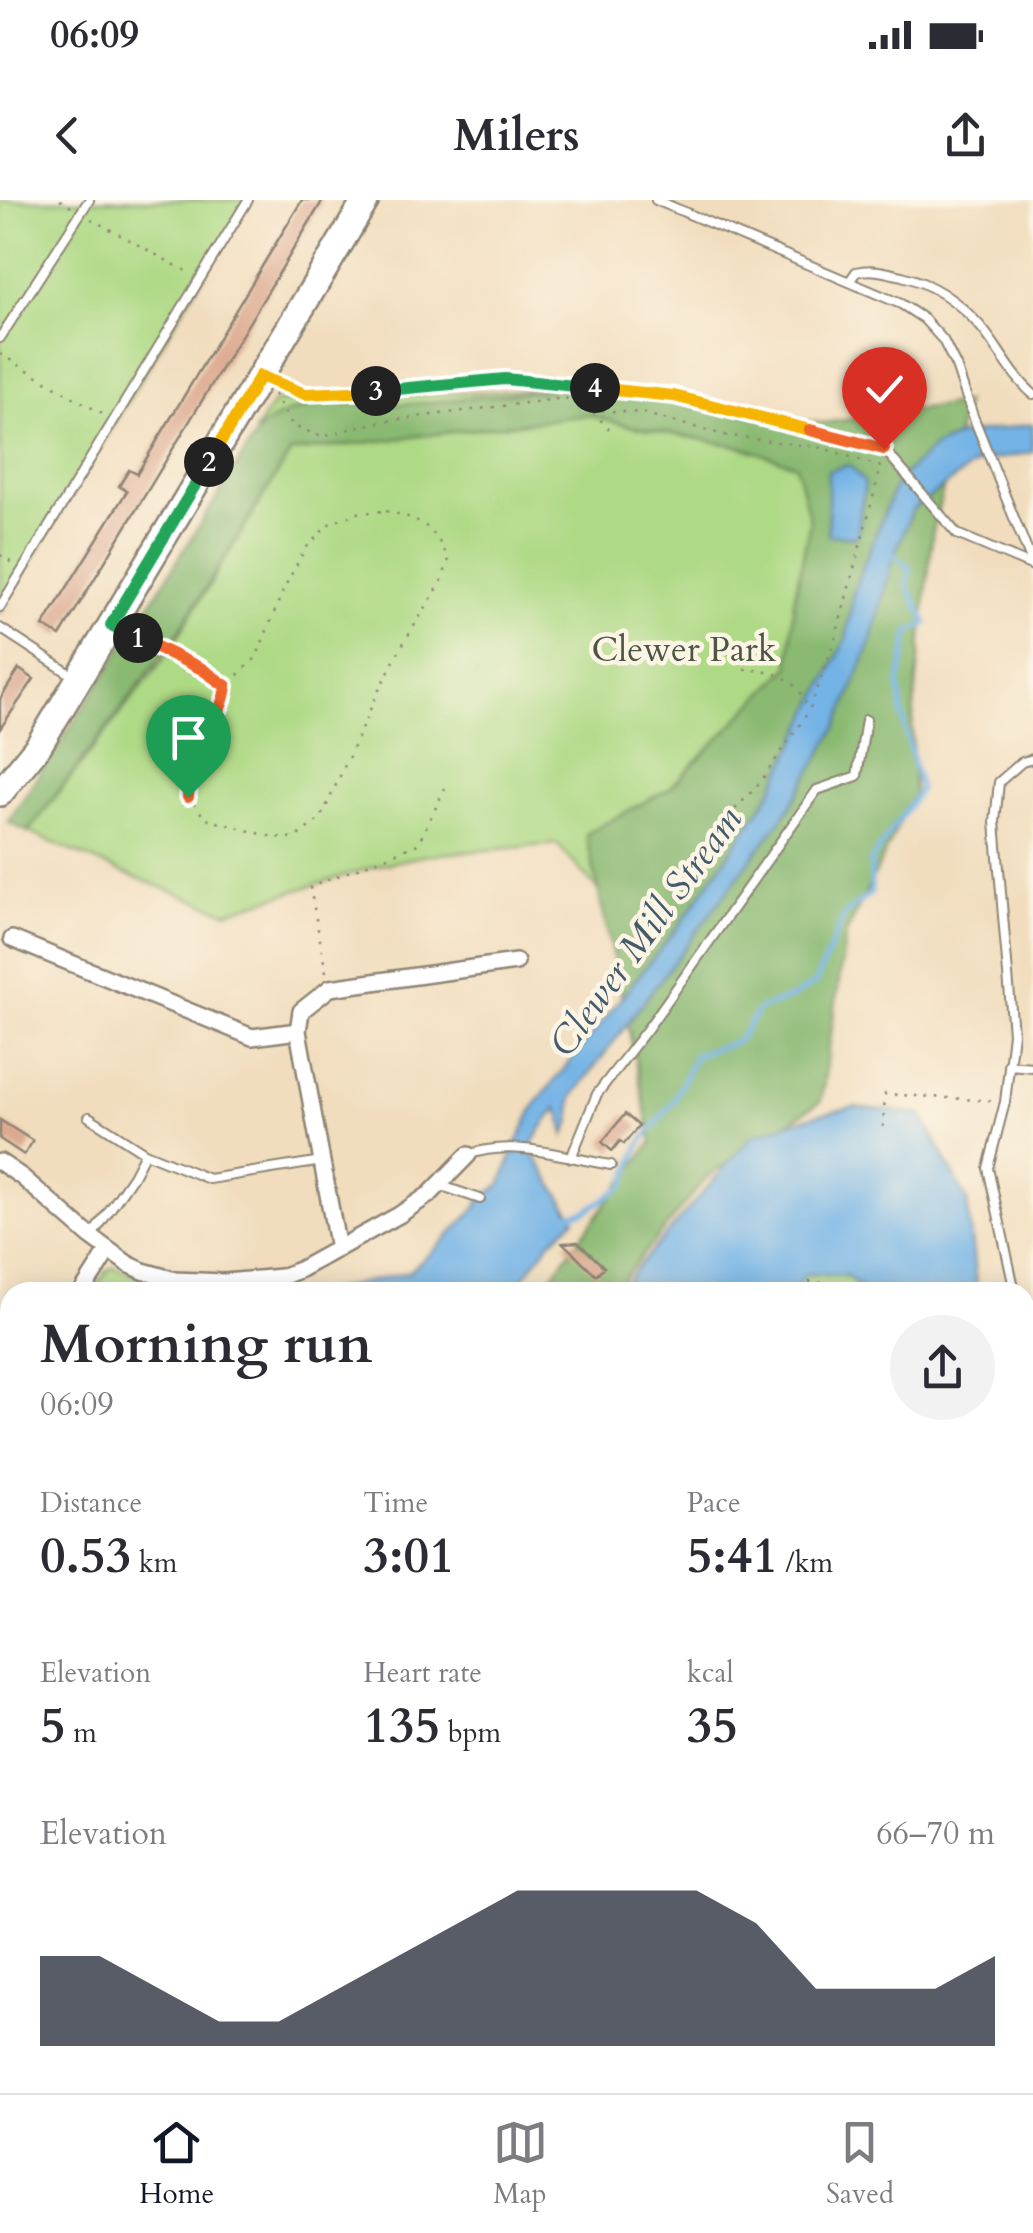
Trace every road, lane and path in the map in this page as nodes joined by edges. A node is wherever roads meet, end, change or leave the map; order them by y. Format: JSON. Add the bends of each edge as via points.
{"nodes":[{"id":1,"x":60,"y":200,"type":"edge"},
{"id":2,"x":89,"y":200,"type":"edge"},
{"id":3,"x":248,"y":200,"type":"edge"},
{"id":4,"x":366,"y":200,"type":"edge"},
{"id":5,"x":656,"y":200,"type":"edge"},
{"id":6,"x":81,"y":213,"type":"junction"},
{"id":7,"x":206,"y":270,"type":"junction"},
{"id":8,"x":850,"y":282,"type":"junction"},
{"id":9,"x":0,"y":338,"type":"edge"},
{"id":10,"x":0,"y":354,"type":"edge"},
{"id":11,"x":266,"y":384,"type":"junction"},
{"id":12,"x":1033,"y":394,"type":"edge"},
{"id":13,"x":592,"y":410,"type":"junction"},
{"id":14,"x":114,"y":421,"type":"junction"},
{"id":15,"x":608,"y":429,"type":"dead end"},
{"id":16,"x":0,"y":556,"type":"edge"},
{"id":17,"x":1033,"y":566,"type":"edge"},
{"id":18,"x":22,"y":568,"type":"junction"},
{"id":19,"x":0,"y":607,"type":"edge"},
{"id":20,"x":111,"y":625,"type":"junction"},
{"id":21,"x":0,"y":628,"type":"edge"},
{"id":22,"x":744,"y":669,"type":"dead end"},
{"id":23,"x":78,"y":680,"type":"junction"},
{"id":24,"x":226,"y":686,"type":"junction"},
{"id":25,"x":809,"y":711,"type":"junction"},
{"id":26,"x":866,"y":720,"type":"dead end"},
{"id":27,"x":1033,"y":759,"type":"edge"},
{"id":28,"x":447,"y":784,"type":"dead end"},
{"id":29,"x":0,"y":794,"type":"edge"},
{"id":30,"x":668,"y":880,"type":"dead end"},
{"id":31,"x":12,"y":939,"type":"dead end"},
{"id":32,"x":516,"y":962,"type":"dead end"},
{"id":33,"x":330,"y":988,"type":"junction"},
{"id":34,"x":298,"y":1032,"type":"junction"},
{"id":35,"x":1008,"y":1065,"type":"junction"},
{"id":36,"x":1033,"y":1066,"type":"edge"},
{"id":37,"x":1005,"y":1102,"type":"junction"},
{"id":38,"x":89,"y":1117,"type":"dead end"},
{"id":39,"x":883,"y":1127,"type":"dead end"},
{"id":40,"x":145,"y":1153,"type":"junction"},
{"id":41,"x":468,"y":1155,"type":"joint"},
{"id":42,"x":570,"y":1158,"type":"junction"},
{"id":43,"x":322,"y":1161,"type":"junction"},
{"id":44,"x":0,"y":1162,"type":"edge"},
{"id":45,"x":611,"y":1165,"type":"dead end"},
{"id":46,"x":439,"y":1185,"type":"junction"},
{"id":47,"x":480,"y":1198,"type":"dead end"},
{"id":48,"x":91,"y":1238,"type":"junction"},
{"id":49,"x":338,"y":1249,"type":"junction"},
{"id":50,"x":108,"y":1250,"type":"junction"},
{"id":51,"x":88,"y":1282,"type":"edge"},
{"id":52,"x":225,"y":1282,"type":"edge"},
{"id":53,"x":287,"y":1282,"type":"edge"},
{"id":54,"x":1013,"y":1282,"type":"edge"}],
"edges":[{"from":1,"to":6,"type":"path"},
{"from":2,"to":6,"type":"lane"},
{"from":3,"to":7,"type":"lane"},
{"from":4,"to":11,"type":"main road"},
{"from":5,"to":8,"type":"lane"},
{"from":6,"to":7,"type":"path","via":[[184,270]]},
{"from":6,"to":9,"type":"lane"},
{"from":7,"to":14,"type":"lane"},
{"from":8,"to":12,"type":"lane","via":[[856,272],[873,268],[944,292]]},
{"from":8,"to":17,"type":"lane","via":[[924,319],[943,340]]},
{"from":10,"to":14,"type":"path"},
{"from":11,"to":13,"type":"path","via":[[293,426],[324,438],[386,421],[564,398]]},
{"from":11,"to":17,"type":"lane","via":[[305,394],[505,379],[674,396],[884,449],[957,534]]},
{"from":11,"to":20,"type":"main road"},
{"from":13,"to":15,"type":"path"},
{"from":13,"to":25,"type":"path","via":[[642,413],[724,435],[823,448],[881,467]]},
{"from":14,"to":18,"type":"lane"},
{"from":16,"to":18,"type":"path"},
{"from":18,"to":19,"type":"lane"},
{"from":20,"to":23,"type":"main road"},
{"from":20,"to":24,"type":"lane"},
{"from":21,"to":23,"type":"lane"},
{"from":22,"to":25,"type":"path","via":[[791,680]]},
{"from":23,"to":29,"type":"main road"},
{"from":24,"to":24,"type":"path","via":[[256,658],[305,549],[330,524],[386,511],[434,531],[449,559],[441,583],[401,647],[321,818],[295,838],[206,818],[188,797],[191,763],[220,713]]},
{"from":25,"to":30,"type":"path","via":[[759,784]]},
{"from":26,"to":42,"type":"lane","via":[[857,776],[816,790],[597,1094]]},
{"from":27,"to":35,"type":"lane","via":[[1000,782],[995,822],[1014,1033]]},
{"from":28,"to":33,"type":"path","via":[[418,844],[310,888]]},
{"from":31,"to":34,"type":"street","via":[[252,1036]]},
{"from":32,"to":33,"type":"street"},
{"from":33,"to":34,"type":"street","via":[[301,1011]]},
{"from":34,"to":43,"type":"street"},
{"from":35,"to":36,"type":"lane"},
{"from":35,"to":37,"type":"lane"},
{"from":37,"to":39,"type":"path","via":[[885,1094]]},
{"from":37,"to":54,"type":"lane","via":[[988,1168]]},
{"from":38,"to":40,"type":"lane"},
{"from":40,"to":43,"type":"lane","via":[[209,1179]]},
{"from":40,"to":48,"type":"lane"},
{"from":41,"to":42,"type":"lane","via":[[509,1147]]},
{"from":41,"to":46,"type":"street"},
{"from":42,"to":45,"type":"lane"},
{"from":43,"to":49,"type":"street"},
{"from":44,"to":48,"type":"street"},
{"from":46,"to":47,"type":"lane"},
{"from":46,"to":49,"type":"street"},
{"from":48,"to":50,"type":"street"},
{"from":49,"to":53,"type":"street"},
{"from":50,"to":51,"type":"street"},
{"from":50,"to":52,"type":"street","via":[[175,1280]]}]}
